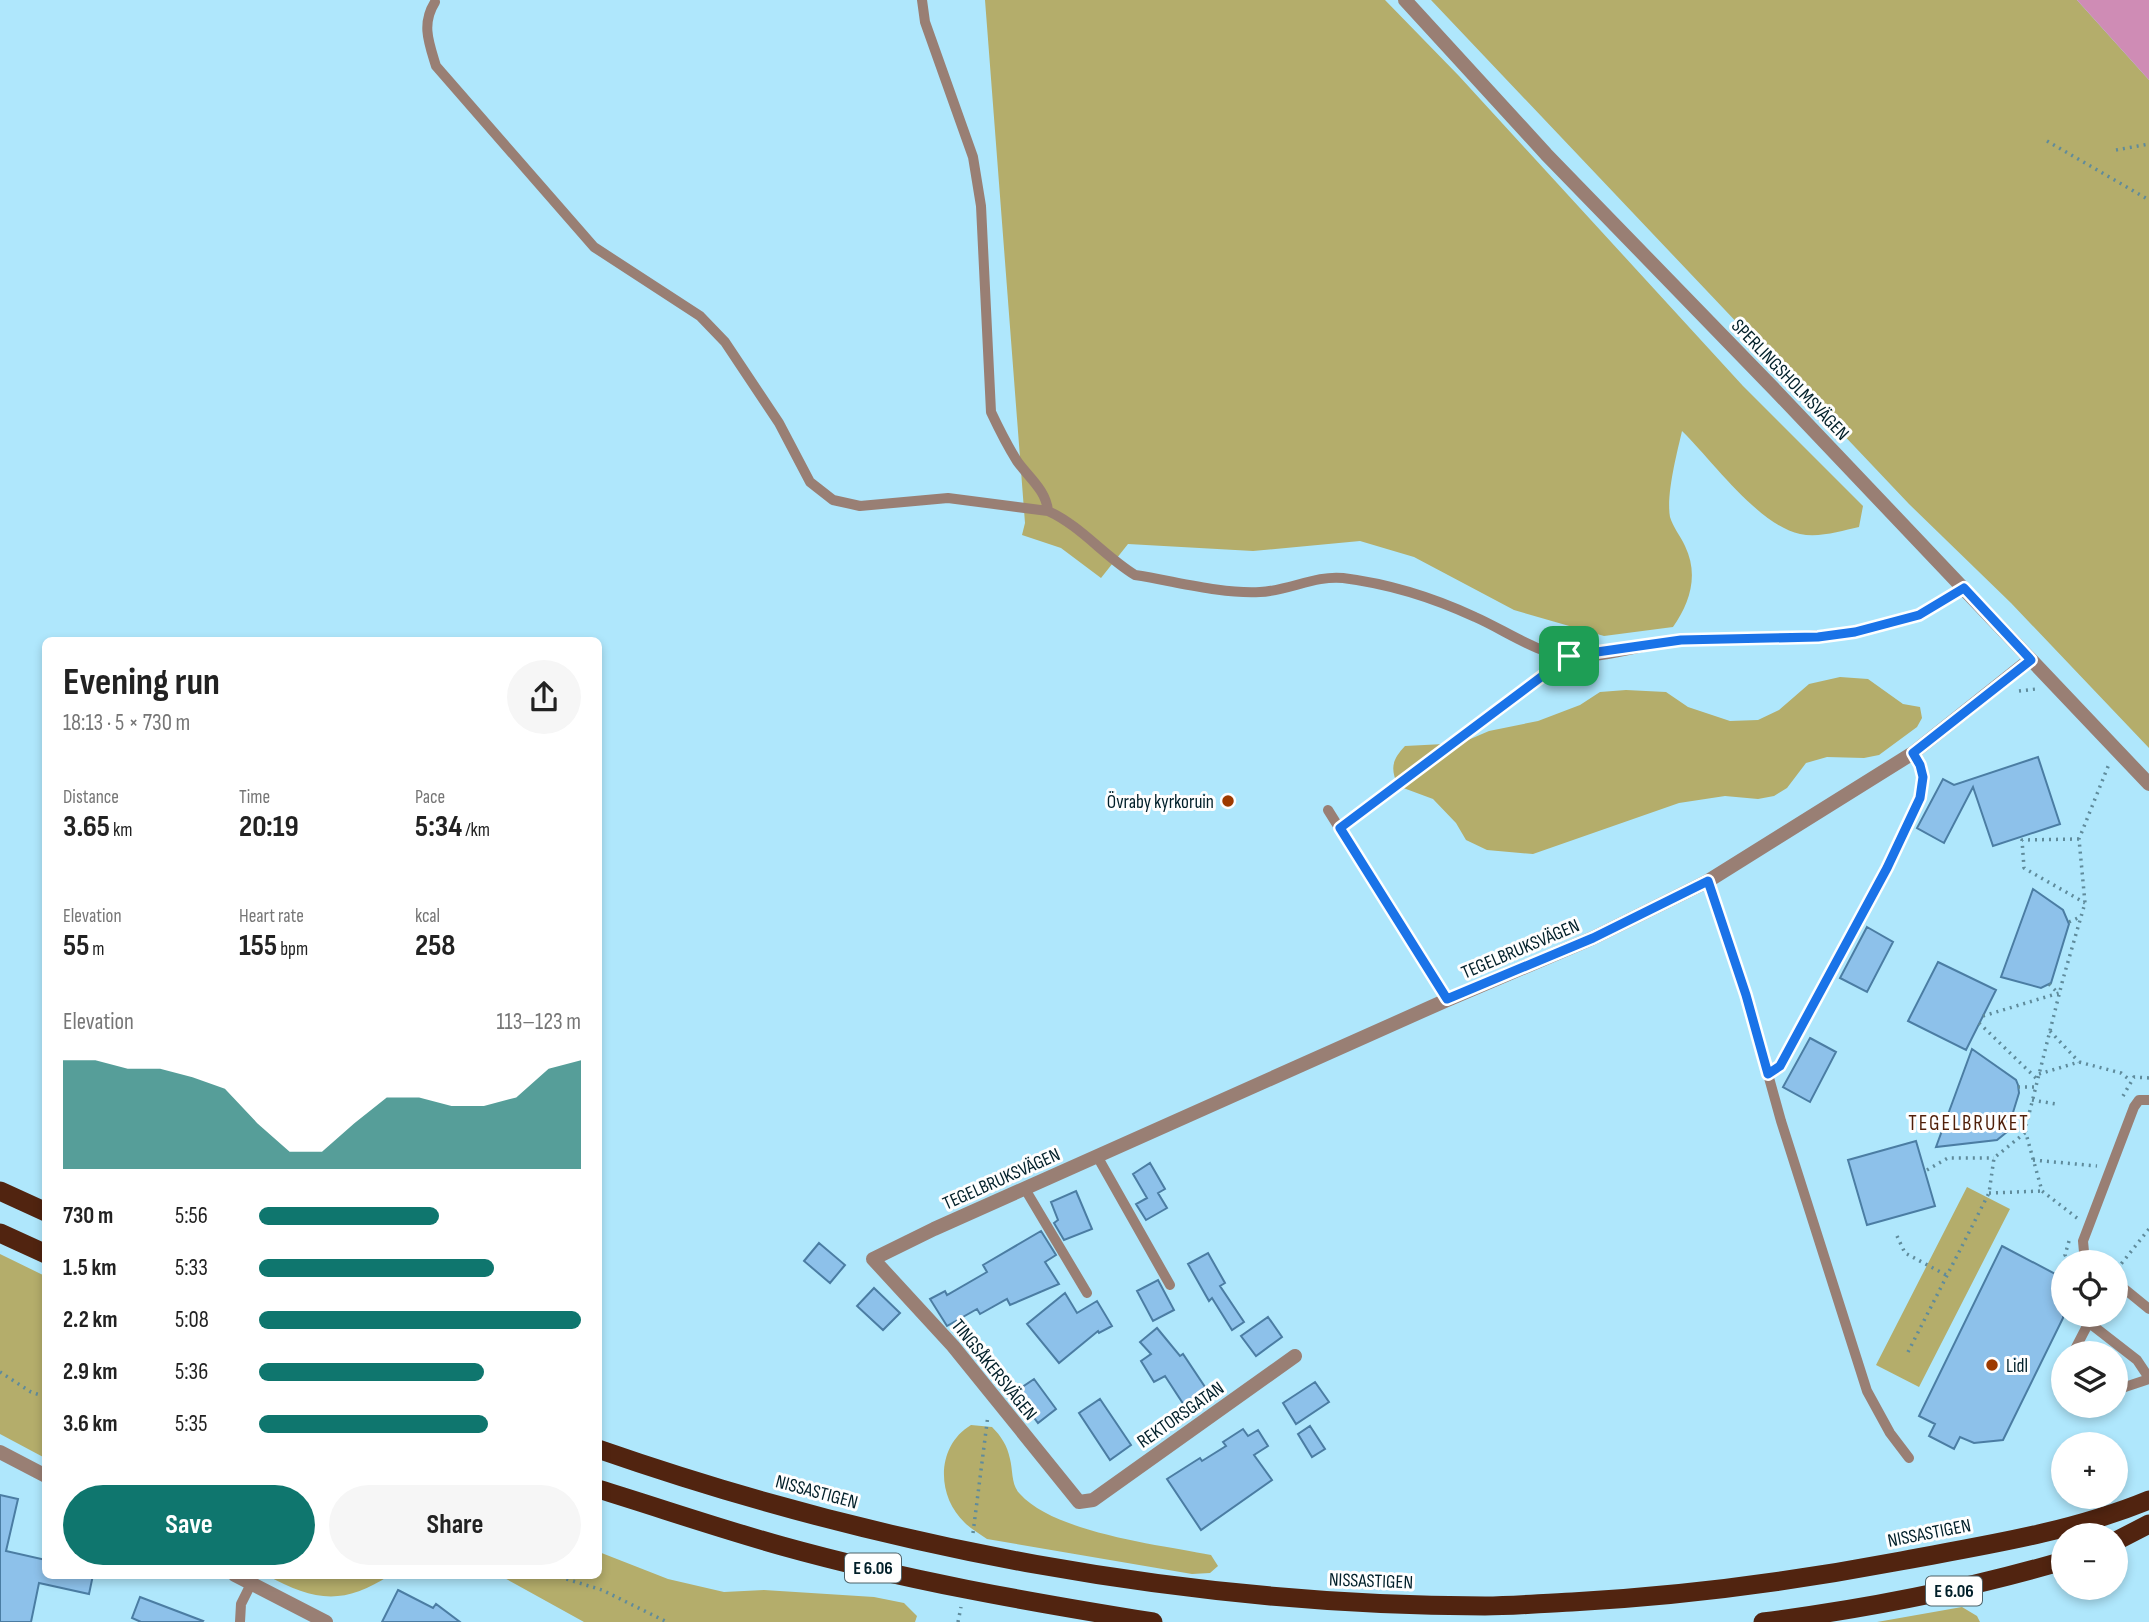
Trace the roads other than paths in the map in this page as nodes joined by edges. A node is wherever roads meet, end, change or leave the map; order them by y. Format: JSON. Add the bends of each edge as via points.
{"nodes":[{"id":1,"x":922,"y":0,"type":"edge"},
{"id":2,"x":1405,"y":0,"type":"edge"},
{"id":3,"x":435,"y":2,"type":"dead end"},
{"id":4,"x":1048,"y":511,"type":"junction"},
{"id":5,"x":1964,"y":588,"type":"junction"},
{"id":6,"x":2031,"y":660,"type":"junction"},
{"id":7,"x":1913,"y":753,"type":"junction"},
{"id":8,"x":2149,"y":784,"type":"edge"},
{"id":9,"x":1328,"y":810,"type":"dead end"},
{"id":10,"x":1708,"y":881,"type":"junction"},
{"id":11,"x":1447,"y":999,"type":"junction"},
{"id":12,"x":1768,"y":1074,"type":"junction"},
{"id":13,"x":2149,"y":1100,"type":"edge"},
{"id":14,"x":1097,"y":1156,"type":"junction"},
{"id":15,"x":1025,"y":1189,"type":"junction"},
{"id":16,"x":0,"y":1191,"type":"edge"},
{"id":17,"x":42,"y":1210,"type":"edge"},
{"id":18,"x":0,"y":1233,"type":"edge"},
{"id":19,"x":2084,"y":1250,"type":"edge"},
{"id":20,"x":42,"y":1253,"type":"edge"},
{"id":21,"x":873,"y":1259,"type":"joint"},
{"id":22,"x":1170,"y":1285,"type":"dead end"},
{"id":23,"x":2128,"y":1292,"type":"edge"},
{"id":24,"x":1087,"y":1293,"type":"dead end"},
{"id":25,"x":2149,"y":1309,"type":"edge"},
{"id":26,"x":2079,"y":1341,"type":"edge"},
{"id":27,"x":2113,"y":1341,"type":"edge"},
{"id":28,"x":2128,"y":1353,"type":"edge"},
{"id":29,"x":1295,"y":1356,"type":"dead end"},
{"id":30,"x":2149,"y":1378,"type":"edge"},
{"id":31,"x":2128,"y":1386,"type":"edge"},
{"id":32,"x":602,"y":1450,"type":"edge"},
{"id":33,"x":0,"y":1452,"type":"edge"},
{"id":34,"x":1909,"y":1458,"type":"dead end"},
{"id":35,"x":42,"y":1474,"type":"edge"},
{"id":36,"x":602,"y":1490,"type":"edge"},
{"id":37,"x":2149,"y":1500,"type":"edge"},
{"id":38,"x":1086,"y":1502,"type":"joint"},
{"id":39,"x":2149,"y":1524,"type":"edge"},
{"id":40,"x":2128,"y":1535,"type":"edge"},
{"id":41,"x":2051,"y":1564,"type":"edge"},
{"id":42,"x":242,"y":1579,"type":"edge"},
{"id":43,"x":251,"y":1584,"type":"junction"},
{"id":44,"x":240,"y":1622,"type":"edge"},
{"id":45,"x":326,"y":1622,"type":"edge"},
{"id":46,"x":1153,"y":1622,"type":"edge"},
{"id":47,"x":1763,"y":1622,"type":"edge"}],
"edges":[{"from":1,"to":4,"type":"lane","via":[[925,22],[975,169],[992,412],[1007,444],[1047,498]]},
{"from":2,"to":5,"type":"street","name":"SPERLINGSHOLMSVÄGEN","via":[[1546,154]]},
{"from":3,"to":4,"type":"lane","via":[[425,31],[436,66],[594,247],[700,316],[725,342],[779,423],[810,482],[833,500],[860,506],[948,498]]},
{"from":4,"to":5,"type":"lane","via":[[1067,519],[1135,575],[1256,592],[1339,578],[1396,586],[1569,656],[1681,640],[1855,632],[1919,615]]},
{"from":5,"to":6,"type":"street","name":"SPERLINGSHOLMSVÄGEN"},
{"from":6,"to":7,"type":"street","name":"TEGELBRUKSVÄGEN"},
{"from":6,"to":8,"type":"street","name":"SPERLINGSHOLMSVÄGEN"},
{"from":7,"to":10,"type":"street","name":"TEGELBRUKSVÄGEN"},
{"from":7,"to":12,"type":"lane","via":[[1923,777],[1920,798],[1780,1066]]},
{"from":9,"to":11,"type":"lane"},
{"from":10,"to":11,"type":"street","name":"TEGELBRUKSVÄGEN","via":[[1593,938]]},
{"from":10,"to":12,"type":"lane"},
{"from":11,"to":14,"type":"street","name":"TEGELBRUKSVÄGEN"},
{"from":12,"to":34,"type":"lane","via":[[1867,1391]]},
{"from":13,"to":19,"type":"lane","via":[[2139,1100],[2134,1107],[2083,1241]]},
{"from":14,"to":15,"type":"street","name":"TEGELBRUKSVÄGEN"},
{"from":14,"to":22,"type":"lane"},
{"from":15,"to":21,"type":"street","name":"TEGELBRUKSVÄGEN"},
{"from":15,"to":24,"type":"lane"},
{"from":16,"to":17,"type":"highway"},
{"from":18,"to":20,"type":"highway"},
{"from":21,"to":38,"type":"street","name":"TINGSÅKERSVÄGEN","via":[[953,1346],[1079,1502]]},
{"from":23,"to":25,"type":"lane"},
{"from":26,"to":27,"type":"lane","via":[[2092,1325]]},
{"from":28,"to":30,"type":"lane"},
{"from":29,"to":38,"type":"street","name":"REKTORSGATAN"},
{"from":30,"to":31,"type":"lane"},
{"from":32,"to":37,"type":"highway","name":"NISSASTIGEN","number":"E 6.06","via":[[791,1509],[949,1546],[1173,1586],[1343,1603],[1490,1606],[1667,1595],[1833,1574],[2073,1525]]},
{"from":33,"to":35,"type":"street"},
{"from":36,"to":46,"type":"highway","number":"E 6.06","via":[[782,1546],[895,1574]]},
{"from":39,"to":40,"type":"highway"},
{"from":41,"to":47,"type":"highway","number":"E 6.06","via":[[1946,1593]]},
{"from":42,"to":43,"type":"street"},
{"from":43,"to":44,"type":"lane","via":[[241,1604]]},
{"from":43,"to":45,"type":"street"}]}
